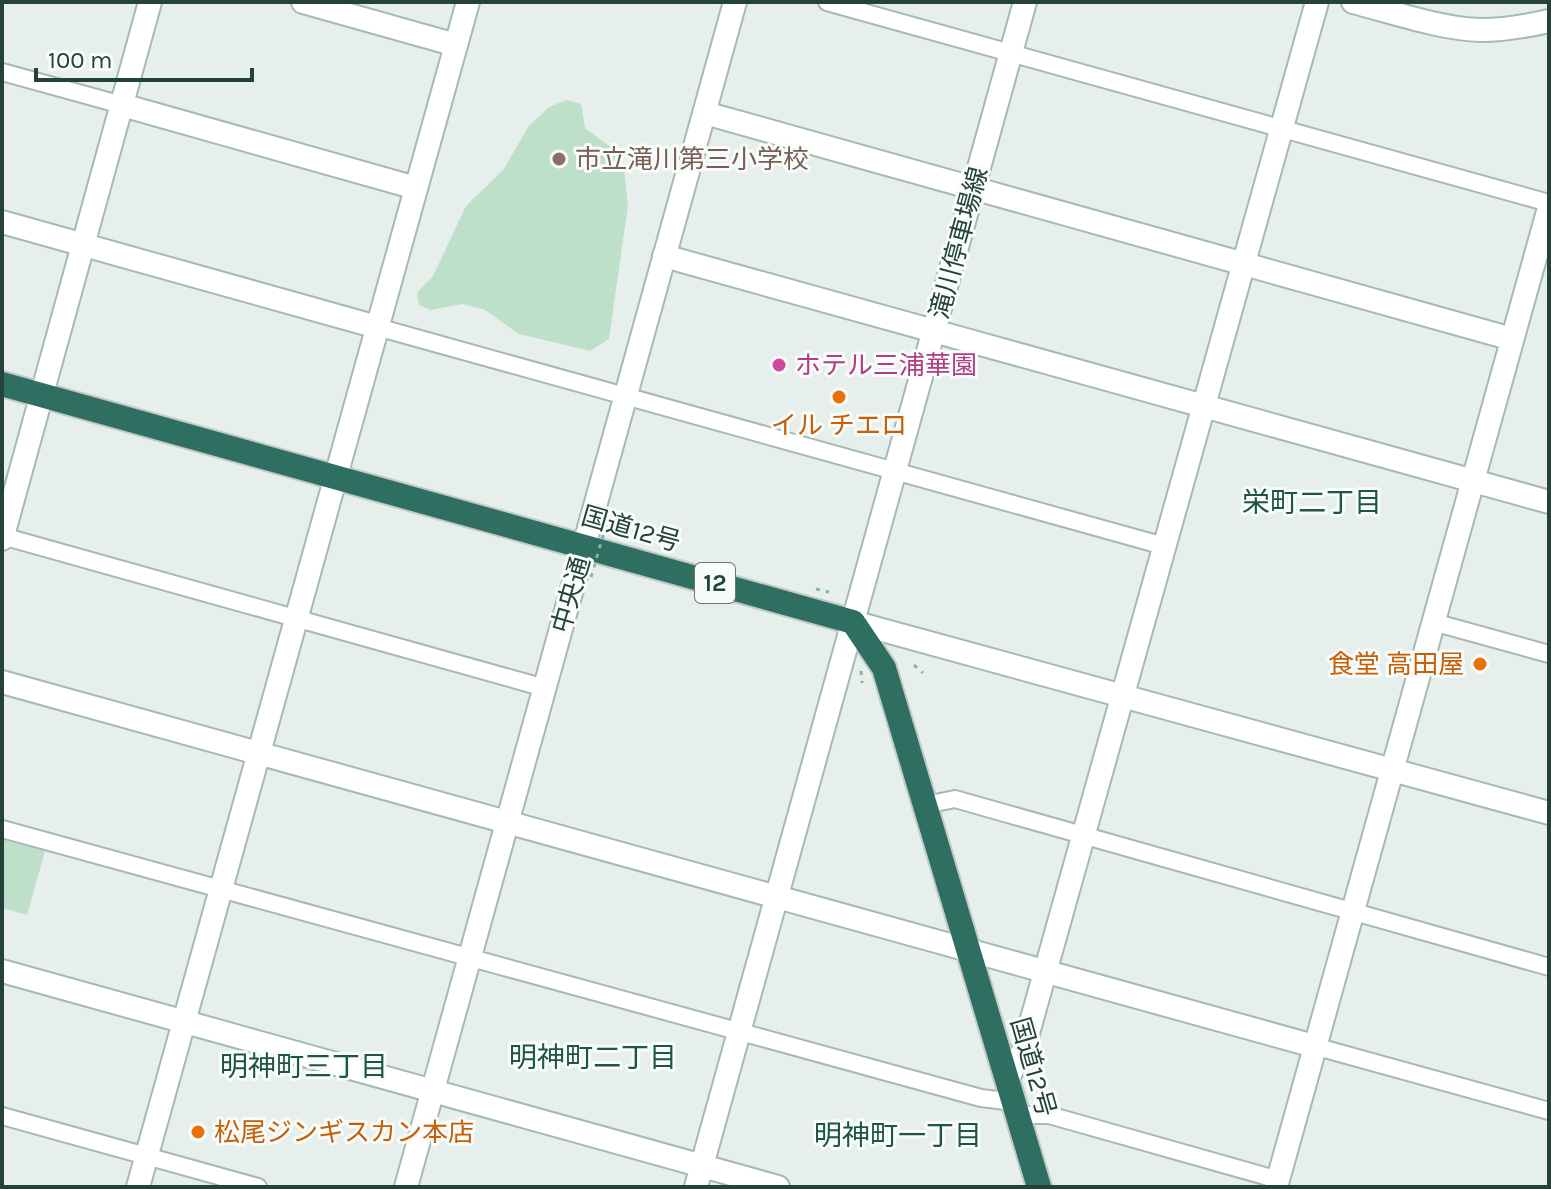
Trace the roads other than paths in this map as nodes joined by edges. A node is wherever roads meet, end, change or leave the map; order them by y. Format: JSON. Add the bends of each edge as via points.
{"nodes":[{"id":1,"x":150,"y":2,"type":"edge"},
{"id":2,"x":303,"y":2,"type":"edge"},
{"id":3,"x":468,"y":2,"type":"edge"},
{"id":4,"x":735,"y":2,"type":"edge"},
{"id":5,"x":827,"y":2,"type":"edge"},
{"id":6,"x":1025,"y":2,"type":"edge"},
{"id":7,"x":1317,"y":2,"type":"edge"},
{"id":8,"x":1353,"y":2,"type":"edge"},
{"id":9,"x":1549,"y":21,"type":"edge"},
{"id":10,"x":456,"y":45,"type":"junction"},
{"id":11,"x":1011,"y":54,"type":"junction"},
{"id":12,"x":2,"y":72,"type":"edge"},
{"id":13,"x":122,"y":105,"type":"junction"},
{"id":14,"x":705,"y":113,"type":"junction"},
{"id":15,"x":1281,"y":127,"type":"junction"},
{"id":16,"x":416,"y":188,"type":"junction"},
{"id":17,"x":973,"y":188,"type":"junction"},
{"id":18,"x":1549,"y":206,"type":"edge"},
{"id":19,"x":2,"y":222,"type":"edge"},
{"id":20,"x":83,"y":245,"type":"junction"},
{"id":21,"x":664,"y":256,"type":"junction"},
{"id":22,"x":1243,"y":264,"type":"junction"},
{"id":23,"x":377,"y":327,"type":"junction"},
{"id":24,"x":935,"y":330,"type":"junction"},
{"id":25,"x":1512,"y":339,"type":"junction"},
{"id":26,"x":2,"y":384,"type":"edge"},
{"id":27,"x":42,"y":395,"type":"junction"},
{"id":28,"x":626,"y":396,"type":"junction"},
{"id":29,"x":1203,"y":406,"type":"junction"},
{"id":30,"x":895,"y":471,"type":"junction"},
{"id":31,"x":336,"y":476,"type":"junction"},
{"id":32,"x":1472,"y":482,"type":"junction"},
{"id":33,"x":1549,"y":502,"type":"edge"},
{"id":34,"x":2,"y":537,"type":"edge"},
{"id":35,"x":585,"y":545,"type":"junction"},
{"id":36,"x":1164,"y":546,"type":"junction"},
{"id":37,"x":296,"y":617,"type":"junction"},
{"id":38,"x":853,"y":622,"type":"junction"},
{"id":39,"x":1433,"y":622,"type":"junction"},
{"id":40,"x":1549,"y":654,"type":"edge"},
{"id":41,"x":2,"y":682,"type":"edge"},
{"id":42,"x":545,"y":688,"type":"junction"},
{"id":43,"x":1123,"y":695,"type":"junction"},
{"id":44,"x":260,"y":753,"type":"junction"},
{"id":45,"x":1392,"y":770,"type":"junction"},
{"id":46,"x":925,"y":805,"type":"junction"},
{"id":47,"x":1549,"y":813,"type":"edge"},
{"id":48,"x":508,"y":822,"type":"junction"},
{"id":49,"x":2,"y":829,"type":"edge"},
{"id":50,"x":1083,"y":837,"type":"junction"},
{"id":51,"x":221,"y":889,"type":"junction"},
{"id":52,"x":776,"y":896,"type":"junction"},
{"id":53,"x":1353,"y":912,"type":"junction"},
{"id":54,"x":970,"y":952,"type":"junction"},
{"id":55,"x":470,"y":957,"type":"junction"},
{"id":56,"x":1549,"y":967,"type":"edge"},
{"id":57,"x":2,"y":971,"type":"edge"},
{"id":58,"x":1046,"y":972,"type":"junction"},
{"id":59,"x":184,"y":1022,"type":"junction"},
{"id":60,"x":739,"y":1032,"type":"junction"},
{"id":61,"x":1314,"y":1046,"type":"junction"},
{"id":62,"x":432,"y":1091,"type":"junction"},
{"id":63,"x":1013,"y":1099,"type":"junction"},
{"id":64,"x":1549,"y":1111,"type":"edge"},
{"id":65,"x":2,"y":1116,"type":"edge"},
{"id":66,"x":147,"y":1157,"type":"junction"},
{"id":67,"x":699,"y":1177,"type":"edge"},
{"id":68,"x":1278,"y":1183,"type":"edge"},
{"id":69,"x":138,"y":1187,"type":"edge"},
{"id":70,"x":258,"y":1187,"type":"edge"},
{"id":71,"x":406,"y":1187,"type":"edge"},
{"id":72,"x":778,"y":1187,"type":"edge"},
{"id":73,"x":1039,"y":1187,"type":"edge"}],
"edges":[{"from":1,"to":13,"type":"street"},
{"from":2,"to":10,"type":"street"},
{"from":3,"to":10,"type":"street"},
{"from":4,"to":14,"type":"street","name":"中央通"},
{"from":5,"to":11,"type":"street"},
{"from":6,"to":11,"type":"street","name":"滝川停車場線"},
{"from":7,"to":15,"type":"street"},
{"from":8,"to":9,"type":"street","via":[[1480,30]]},
{"from":10,"to":16,"type":"street"},
{"from":11,"to":15,"type":"street"},
{"from":11,"to":17,"type":"street","name":"滝川停車場線"},
{"from":12,"to":13,"type":"street"},
{"from":13,"to":16,"type":"street"},
{"from":13,"to":20,"type":"street"},
{"from":14,"to":17,"type":"street"},
{"from":14,"to":21,"type":"street","name":"中央通"},
{"from":15,"to":18,"type":"street"},
{"from":15,"to":22,"type":"street"},
{"from":16,"to":23,"type":"street"},
{"from":17,"to":22,"type":"street"},
{"from":17,"to":24,"type":"street","name":"滝川停車場線"},
{"from":18,"to":25,"type":"street"},
{"from":19,"to":20,"type":"street"},
{"from":20,"to":23,"type":"street"},
{"from":20,"to":27,"type":"street"},
{"from":21,"to":24,"type":"street"},
{"from":21,"to":28,"type":"street","name":"中央通"},
{"from":22,"to":25,"type":"street"},
{"from":22,"to":29,"type":"street"},
{"from":23,"to":28,"type":"street"},
{"from":23,"to":31,"type":"street"},
{"from":24,"to":29,"type":"street"},
{"from":24,"to":30,"type":"street","name":"滝川停車場線"},
{"from":25,"to":32,"type":"street"},
{"from":26,"to":27,"type":"highway","name":"国道12号","number":"12"},
{"from":27,"to":31,"type":"highway","name":"国道12号","number":"12"},
{"from":27,"to":34,"type":"street"},
{"from":28,"to":30,"type":"street"},
{"from":28,"to":35,"type":"street","name":"中央通"},
{"from":29,"to":32,"type":"street"},
{"from":29,"to":36,"type":"street"},
{"from":30,"to":36,"type":"street"},
{"from":30,"to":38,"type":"street","name":"滝川停車場線"},
{"from":31,"to":35,"type":"highway","name":"国道12号","number":"12"},
{"from":31,"to":37,"type":"street"},
{"from":32,"to":33,"type":"street"},
{"from":32,"to":39,"type":"street"},
{"from":34,"to":37,"type":"street"},
{"from":35,"to":38,"type":"highway","name":"国道12号","number":"12"},
{"from":35,"to":42,"type":"street","name":"中央通"},
{"from":36,"to":43,"type":"street"},
{"from":37,"to":42,"type":"street"},
{"from":37,"to":44,"type":"street"},
{"from":38,"to":43,"type":"street"},
{"from":38,"to":46,"type":"highway","name":"国道12号","via":[[884,668]]},
{"from":38,"to":52,"type":"street","name":"滝川停車場線"},
{"from":39,"to":40,"type":"street"},
{"from":39,"to":45,"type":"street"},
{"from":41,"to":44,"type":"street"},
{"from":42,"to":48,"type":"street","name":"中央通"},
{"from":43,"to":45,"type":"street"},
{"from":43,"to":50,"type":"street"},
{"from":44,"to":48,"type":"street"},
{"from":44,"to":51,"type":"street"},
{"from":45,"to":47,"type":"street"},
{"from":45,"to":53,"type":"street"},
{"from":46,"to":50,"type":"street","via":[[955,799]]},
{"from":46,"to":54,"type":"highway","name":"国道12号"},
{"from":48,"to":52,"type":"street"},
{"from":48,"to":55,"type":"street","name":"中央通"},
{"from":49,"to":51,"type":"street"},
{"from":50,"to":53,"type":"street"},
{"from":50,"to":58,"type":"street"},
{"from":51,"to":55,"type":"street"},
{"from":51,"to":59,"type":"street"},
{"from":52,"to":54,"type":"street"},
{"from":52,"to":60,"type":"street","name":"滝川停車場線"},
{"from":53,"to":56,"type":"street"},
{"from":53,"to":61,"type":"street"},
{"from":54,"to":58,"type":"street"},
{"from":54,"to":63,"type":"highway","name":"国道12号"},
{"from":55,"to":60,"type":"street"},
{"from":55,"to":62,"type":"street","name":"中央通"},
{"from":57,"to":59,"type":"street"},
{"from":58,"to":61,"type":"street"},
{"from":58,"to":63,"type":"street"},
{"from":59,"to":62,"type":"street"},
{"from":59,"to":66,"type":"street"},
{"from":60,"to":63,"type":"street","via":[[981,1098]]},
{"from":60,"to":67,"type":"street","name":"滝川停車場線"},
{"from":61,"to":64,"type":"street"},
{"from":61,"to":68,"type":"street"},
{"from":62,"to":67,"type":"street"},
{"from":62,"to":71,"type":"street","name":"中央通"},
{"from":63,"to":68,"type":"street","via":[[1049,1115]]},
{"from":63,"to":73,"type":"highway","name":"国道12号"},
{"from":65,"to":66,"type":"street"},
{"from":66,"to":69,"type":"street"},
{"from":66,"to":70,"type":"street"},
{"from":67,"to":72,"type":"street"}]}
